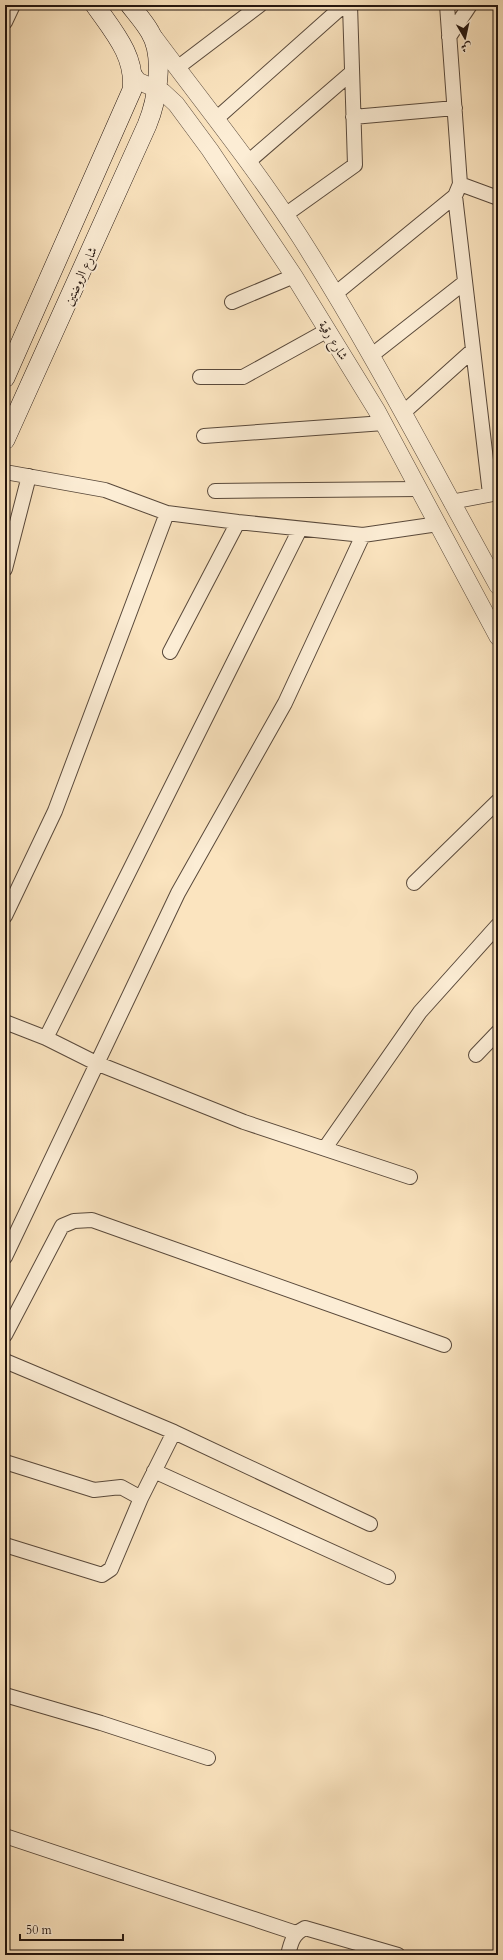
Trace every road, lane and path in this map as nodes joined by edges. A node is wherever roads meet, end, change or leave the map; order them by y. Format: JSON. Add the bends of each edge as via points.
{"nodes":[{"id":1,"x":13,"y":5,"type":"edge"},
{"id":2,"x":95,"y":5,"type":"edge"},
{"id":3,"x":130,"y":5,"type":"edge"},
{"id":4,"x":260,"y":5,"type":"edge"},
{"id":5,"x":344,"y":5,"type":"edge"},
{"id":6,"x":350,"y":5,"type":"edge"},
{"id":7,"x":447,"y":5,"type":"edge"},
{"id":8,"x":470,"y":5,"type":"edge"},
{"id":9,"x":5,"y":22,"type":"edge"},
{"id":10,"x":449,"y":37,"type":"junction"},
{"id":11,"x":153,"y":38,"type":"junction"},
{"id":12,"x":130,"y":65,"type":"junction"},
{"id":13,"x":177,"y":68,"type":"junction"},
{"id":14,"x":351,"y":73,"type":"junction"},
{"id":15,"x":157,"y":89,"type":"junction"},
{"id":16,"x":129,"y":99,"type":"junction"},
{"id":17,"x":455,"y":108,"type":"junction"},
{"id":18,"x":152,"y":110,"type":"junction"},
{"id":19,"x":353,"y":117,"type":"junction"},
{"id":20,"x":216,"y":119,"type":"junction"},
{"id":21,"x":248,"y":162,"type":"junction"},
{"id":22,"x":458,"y":190,"type":"junction"},
{"id":23,"x":498,"y":198,"type":"edge"},
{"id":24,"x":273,"y":199,"type":"junction"},
{"id":25,"x":253,"y":212,"type":"junction"},
{"id":26,"x":285,"y":215,"type":"junction"},
{"id":27,"x":294,"y":276,"type":"junction"},
{"id":28,"x":465,"y":282,"type":"junction"},
{"id":29,"x":335,"y":294,"type":"junction"},
{"id":30,"x":232,"y":302,"type":"dead end"},
{"id":31,"x":328,"y":330,"type":"junction"},
{"id":32,"x":473,"y":350,"type":"junction"},
{"id":33,"x":372,"y":355,"type":"junction"},
{"id":34,"x":200,"y":377,"type":"dead end"},
{"id":35,"x":5,"y":378,"type":"edge"},
{"id":36,"x":404,"y":412,"type":"junction"},
{"id":37,"x":384,"y":422,"type":"junction"},
{"id":38,"x":204,"y":436,"type":"dead end"},
{"id":39,"x":5,"y":440,"type":"edge"},
{"id":40,"x":5,"y":472,"type":"edge"},
{"id":41,"x":29,"y":476,"type":"junction"},
{"id":42,"x":419,"y":489,"type":"junction"},
{"id":43,"x":215,"y":491,"type":"dead end"},
{"id":44,"x":494,"y":494,"type":"edge"},
{"id":45,"x":451,"y":502,"type":"junction"},
{"id":46,"x":167,"y":513,"type":"junction"},
{"id":47,"x":238,"y":522,"type":"junction"},
{"id":48,"x":438,"y":524,"type":"junction"},
{"id":49,"x":300,"y":528,"type":"junction"},
{"id":50,"x":363,"y":535,"type":"junction"},
{"id":51,"x":5,"y":569,"type":"edge"},
{"id":52,"x":498,"y":586,"type":"edge"},
{"id":53,"x":497,"y":634,"type":"edge"},
{"id":54,"x":170,"y":652,"type":"dead end"},
{"id":55,"x":498,"y":801,"type":"edge"},
{"id":56,"x":414,"y":883,"type":"dead end"},
{"id":57,"x":5,"y":916,"type":"edge"},
{"id":58,"x":498,"y":925,"type":"edge"},
{"id":59,"x":5,"y":1022,"type":"edge"},
{"id":60,"x":498,"y":1032,"type":"edge"},
{"id":61,"x":46,"y":1038,"type":"junction"},
{"id":62,"x":476,"y":1055,"type":"dead end"},
{"id":63,"x":96,"y":1063,"type":"junction"},
{"id":64,"x":325,"y":1148,"type":"junction"},
{"id":65,"x":410,"y":1177,"type":"dead end"},
{"id":66,"x":5,"y":1257,"type":"edge"},
{"id":67,"x":5,"y":1335,"type":"edge"},
{"id":68,"x":444,"y":1345,"type":"dead end"},
{"id":69,"x":5,"y":1361,"type":"edge"},
{"id":70,"x":174,"y":1432,"type":"junction"},
{"id":71,"x":5,"y":1462,"type":"edge"},
{"id":72,"x":154,"y":1471,"type":"junction"},
{"id":73,"x":141,"y":1498,"type":"junction"},
{"id":74,"x":370,"y":1524,"type":"dead end"},
{"id":75,"x":5,"y":1545,"type":"edge"},
{"id":76,"x":388,"y":1577,"type":"dead end"},
{"id":77,"x":5,"y":1695,"type":"edge"},
{"id":78,"x":208,"y":1758,"type":"dead end"},
{"id":79,"x":5,"y":1836,"type":"edge"},
{"id":80,"x":296,"y":1933,"type":"junction"},
{"id":81,"x":288,"y":1955,"type":"edge"},
{"id":82,"x":398,"y":1955,"type":"edge"}],
"edges":[{"from":1,"to":9,"type":"street"},
{"from":2,"to":12,"type":"main road"},
{"from":3,"to":11,"type":"main road"},
{"from":4,"to":13,"type":"street"},
{"from":5,"to":20,"type":"street"},
{"from":6,"to":14,"type":"street"},
{"from":7,"to":10,"type":"street"},
{"from":8,"to":10,"type":"street"},
{"from":10,"to":17,"type":"street"},
{"from":11,"to":12,"type":"main road","via":[[154,55],[146,64]]},
{"from":11,"to":13,"type":"street","name":"شارع رقية"},
{"from":11,"to":15,"type":"main road","name":"شارع الروضتين","via":[[158,66]]},
{"from":12,"to":15,"type":"street","name":"شارع رقية","via":[[138,81]]},
{"from":12,"to":16,"type":"main road","name":"شارع الروضتين","via":[[132,90]]},
{"from":13,"to":20,"type":"street","name":"شارع رقية"},
{"from":14,"to":19,"type":"street"},
{"from":14,"to":21,"type":"street"},
{"from":15,"to":18,"type":"main road","name":"شارع الروضتين"},
{"from":15,"to":25,"type":"street","name":"شارع رقية","via":[[176,104]]},
{"from":16,"to":18,"type":"main road","via":[[137,95],[145,96],[151,102]]},
{"from":16,"to":35,"type":"main road","name":"شارع الروضتين"},
{"from":17,"to":19,"type":"street"},
{"from":17,"to":22,"type":"street"},
{"from":18,"to":39,"type":"main road","name":"شارع الروضتين"},
{"from":19,"to":26,"type":"street","via":[[355,165]]},
{"from":20,"to":21,"type":"street","name":"شارع رقية"},
{"from":21,"to":24,"type":"street","name":"شارع رقية"},
{"from":22,"to":23,"type":"street"},
{"from":22,"to":28,"type":"street"},
{"from":22,"to":29,"type":"street"},
{"from":24,"to":25,"type":"street","via":[[266,195],[257,197],[252,204]]},
{"from":24,"to":26,"type":"street","name":"شارع رقية"},
{"from":25,"to":27,"type":"street","name":"شارع رقية"},
{"from":26,"to":29,"type":"street","name":"شارع رقية"},
{"from":27,"to":30,"type":"street"},
{"from":27,"to":31,"type":"street","name":"شارع رقية"},
{"from":28,"to":32,"type":"street"},
{"from":28,"to":33,"type":"street"},
{"from":29,"to":33,"type":"street","name":"شارع رقية"},
{"from":31,"to":34,"type":"street","via":[[244,377]]},
{"from":31,"to":37,"type":"street","name":"شارع رقية"},
{"from":32,"to":36,"type":"street"},
{"from":32,"to":44,"type":"street"},
{"from":33,"to":36,"type":"street","name":"شارع رقية"},
{"from":36,"to":45,"type":"street","name":"شارع رقية"},
{"from":37,"to":38,"type":"street"},
{"from":37,"to":42,"type":"street","name":"شارع رقية"},
{"from":40,"to":41,"type":"street"},
{"from":41,"to":46,"type":"street","via":[[105,490]]},
{"from":41,"to":51,"type":"street"},
{"from":42,"to":43,"type":"street"},
{"from":42,"to":48,"type":"street","name":"شارع رقية"},
{"from":44,"to":45,"type":"street"},
{"from":45,"to":52,"type":"street","name":"شارع رقية"},
{"from":46,"to":47,"type":"street"},
{"from":46,"to":57,"type":"street","via":[[55,811]]},
{"from":47,"to":49,"type":"street"},
{"from":47,"to":54,"type":"street"},
{"from":48,"to":50,"type":"street"},
{"from":48,"to":53,"type":"street","name":"شارع رقية"},
{"from":49,"to":50,"type":"street"},
{"from":49,"to":61,"type":"street"},
{"from":50,"to":63,"type":"street","via":[[285,703],[178,894]]},
{"from":55,"to":56,"type":"street"},
{"from":58,"to":64,"type":"street","via":[[420,1012]]},
{"from":59,"to":61,"type":"street"},
{"from":60,"to":62,"type":"street"},
{"from":61,"to":63,"type":"street"},
{"from":63,"to":64,"type":"street","via":[[244,1122]]},
{"from":63,"to":66,"type":"street"},
{"from":64,"to":65,"type":"street"},
{"from":67,"to":68,"type":"street","via":[[62,1226],[74,1221],[92,1220]]},
{"from":69,"to":70,"type":"street"},
{"from":70,"to":72,"type":"street"},
{"from":70,"to":74,"type":"street"},
{"from":71,"to":73,"type":"street","via":[[94,1490],[120,1487]]},
{"from":72,"to":73,"type":"street"},
{"from":72,"to":76,"type":"street"},
{"from":73,"to":75,"type":"street","via":[[111,1569],[102,1575]]},
{"from":77,"to":78,"type":"street"},
{"from":79,"to":80,"type":"street"},
{"from":80,"to":81,"type":"street"},
{"from":80,"to":82,"type":"street","via":[[305,1928]]}]}
